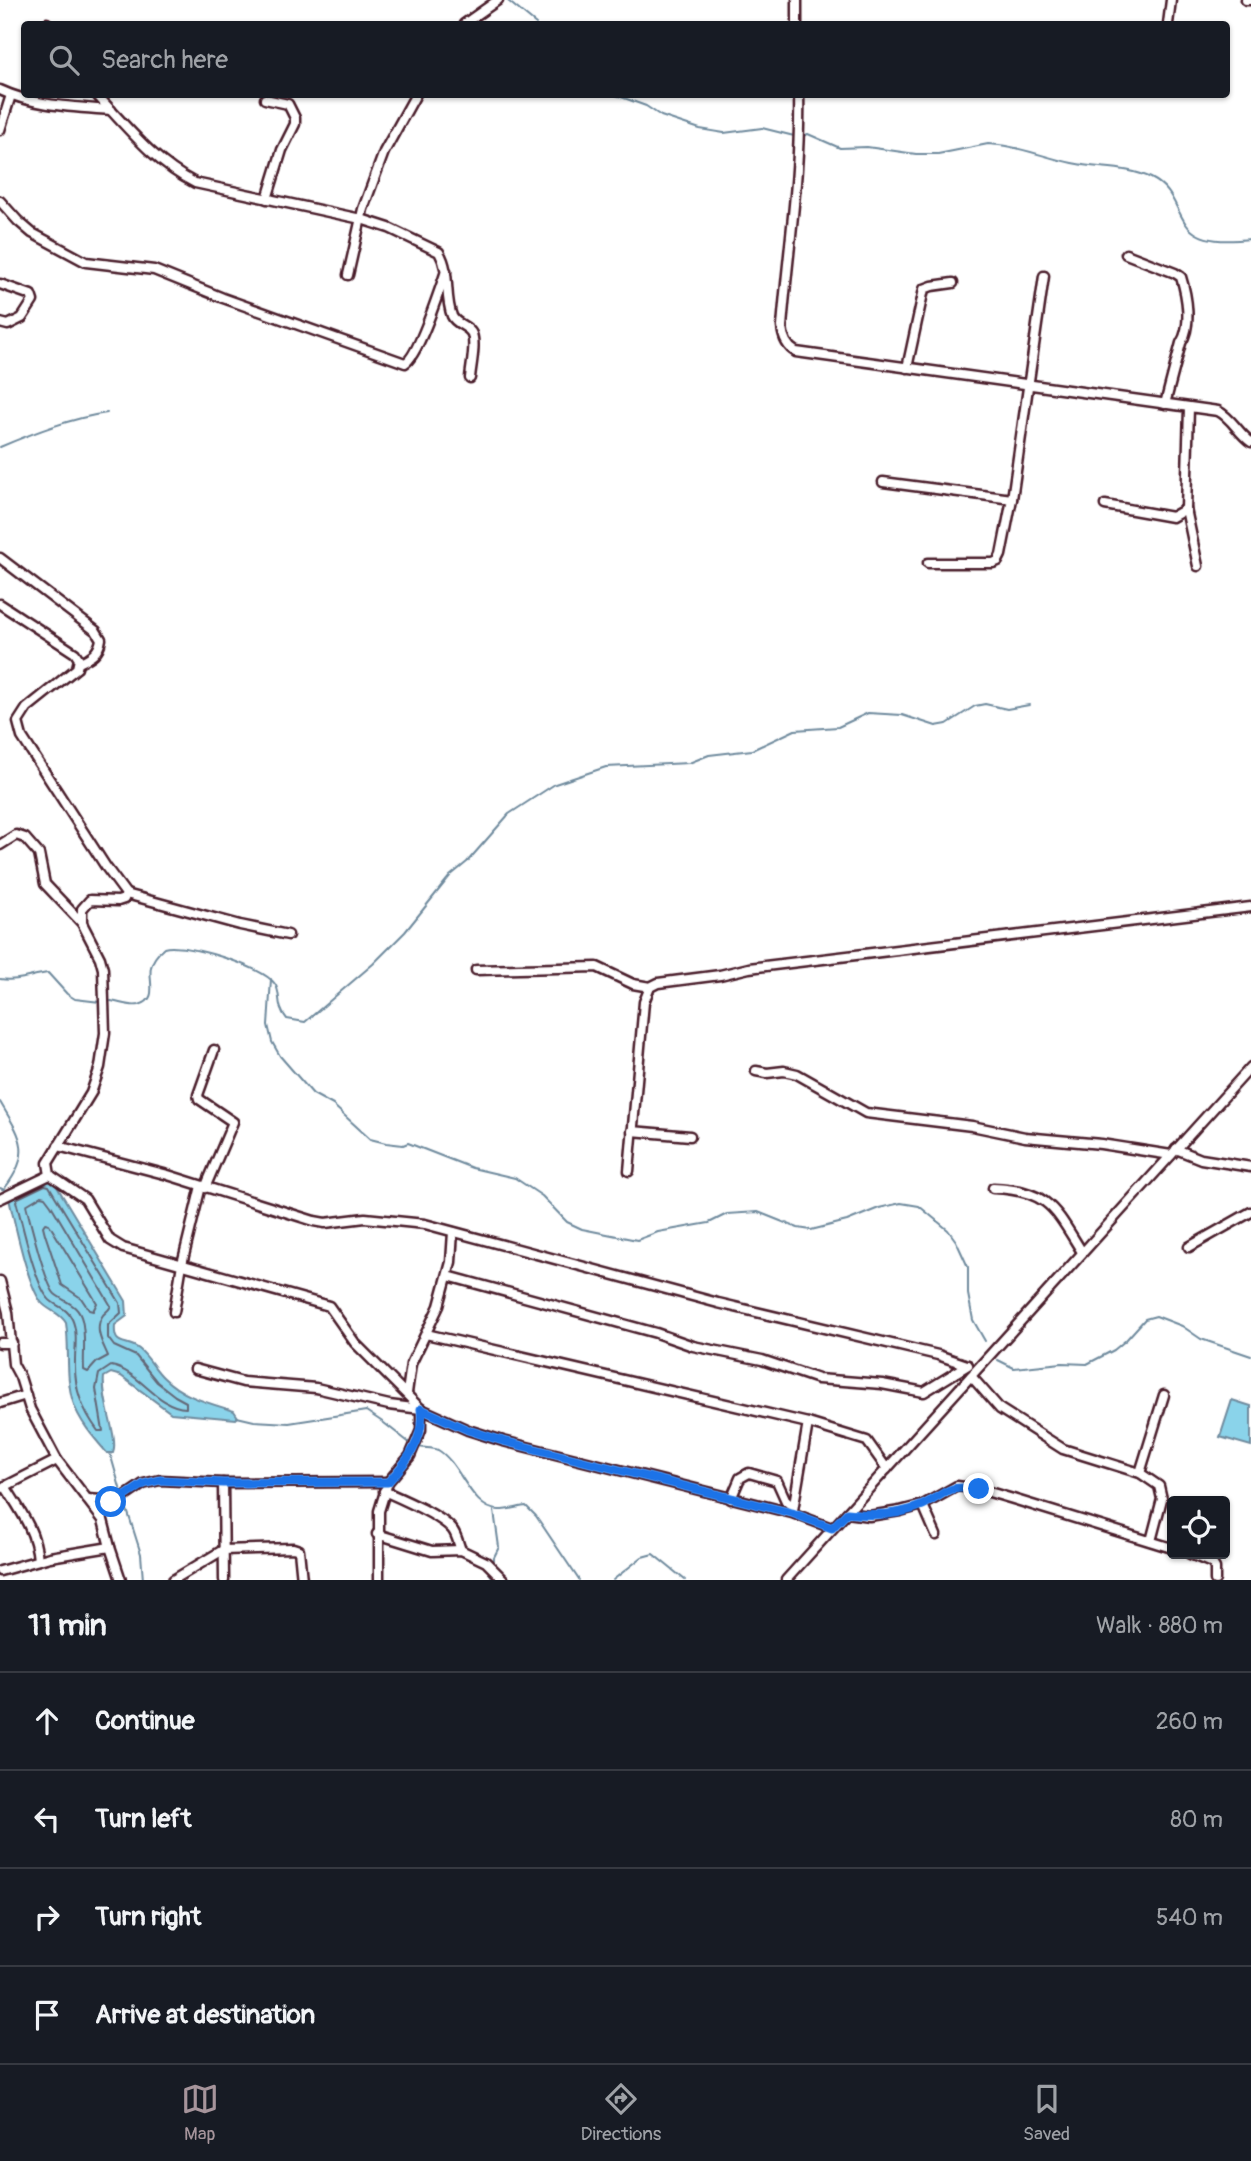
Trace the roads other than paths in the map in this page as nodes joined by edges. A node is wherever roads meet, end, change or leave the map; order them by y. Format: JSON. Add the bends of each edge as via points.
{"nodes":[{"id":1,"x":498,"y":0,"type":"edge"},
{"id":2,"x":797,"y":0,"type":"edge"},
{"id":3,"x":1171,"y":0,"type":"edge"},
{"id":4,"x":468,"y":21,"type":"edge"},
{"id":5,"x":797,"y":21,"type":"edge"},
{"id":6,"x":1168,"y":21,"type":"edge"},
{"id":7,"x":0,"y":90,"type":"edge"},
{"id":8,"x":11,"y":95,"type":"junction"},
{"id":9,"x":21,"y":97,"type":"edge"},
{"id":10,"x":24,"y":98,"type":"edge"},
{"id":11,"x":100,"y":98,"type":"edge"},
{"id":12,"x":414,"y":98,"type":"edge"},
{"id":13,"x":799,"y":98,"type":"edge"},
{"id":14,"x":265,"y":99,"type":"dead end"},
{"id":15,"x":111,"y":110,"type":"junction"},
{"id":16,"x":0,"y":130,"type":"edge"},
{"id":17,"x":267,"y":199,"type":"junction"},
{"id":18,"x":0,"y":201,"type":"edge"},
{"id":19,"x":361,"y":219,"type":"junction"},
{"id":20,"x":1126,"y":254,"type":"dead end"},
{"id":21,"x":446,"y":271,"type":"junction"},
{"id":22,"x":348,"y":275,"type":"dead end"},
{"id":23,"x":1044,"y":276,"type":"dead end"},
{"id":24,"x":0,"y":284,"type":"edge"},
{"id":25,"x":953,"y":284,"type":"dead end"},
{"id":26,"x":0,"y":323,"type":"edge"},
{"id":27,"x":907,"y":368,"type":"junction"},
{"id":28,"x":470,"y":378,"type":"dead end"},
{"id":29,"x":1028,"y":386,"type":"junction"},
{"id":30,"x":1165,"y":404,"type":"junction"},
{"id":31,"x":1189,"y":408,"type":"junction"},
{"id":32,"x":1251,"y":442,"type":"edge"},
{"id":33,"x":883,"y":482,"type":"dead end"},
{"id":34,"x":1012,"y":499,"type":"junction"},
{"id":35,"x":1105,"y":505,"type":"dead end"},
{"id":36,"x":1186,"y":509,"type":"junction"},
{"id":37,"x":0,"y":558,"type":"edge"},
{"id":38,"x":928,"y":563,"type":"dead end"},
{"id":39,"x":1199,"y":566,"type":"dead end"},
{"id":40,"x":0,"y":604,"type":"edge"},
{"id":41,"x":79,"y":663,"type":"junction"},
{"id":42,"x":0,"y":845,"type":"edge"},
{"id":43,"x":126,"y":894,"type":"junction"},
{"id":44,"x":1251,"y":906,"type":"edge"},
{"id":45,"x":82,"y":923,"type":"junction"},
{"id":46,"x":288,"y":935,"type":"dead end"},
{"id":47,"x":476,"y":970,"type":"dead end"},
{"id":48,"x":650,"y":988,"type":"junction"},
{"id":49,"x":214,"y":1051,"type":"dead end"},
{"id":50,"x":1251,"y":1067,"type":"edge"},
{"id":51,"x":756,"y":1071,"type":"dead end"},
{"id":52,"x":632,"y":1131,"type":"junction"},
{"id":53,"x":690,"y":1136,"type":"dead end"},
{"id":54,"x":58,"y":1146,"type":"junction"},
{"id":55,"x":1174,"y":1152,"type":"junction"},
{"id":56,"x":1251,"y":1167,"type":"edge"},
{"id":57,"x":629,"y":1171,"type":"dead end"},
{"id":58,"x":50,"y":1175,"type":"junction"},
{"id":59,"x":203,"y":1187,"type":"junction"},
{"id":60,"x":993,"y":1188,"type":"dead end"},
{"id":61,"x":0,"y":1199,"type":"edge"},
{"id":62,"x":1251,"y":1212,"type":"edge"},
{"id":63,"x":453,"y":1232,"type":"junction"},
{"id":64,"x":1189,"y":1247,"type":"dead end"},
{"id":65,"x":1082,"y":1252,"type":"junction"},
{"id":66,"x":182,"y":1264,"type":"junction"},
{"id":67,"x":448,"y":1276,"type":"junction"},
{"id":68,"x":0,"y":1281,"type":"edge"},
{"id":69,"x":174,"y":1312,"type":"dead end"},
{"id":70,"x":426,"y":1334,"type":"junction"},
{"id":71,"x":0,"y":1343,"type":"edge"},
{"id":72,"x":12,"y":1343,"type":"junction"},
{"id":73,"x":967,"y":1365,"type":"junction"},
{"id":74,"x":195,"y":1369,"type":"dead end"},
{"id":75,"x":974,"y":1372,"type":"junction"},
{"id":76,"x":407,"y":1393,"type":"junction"},
{"id":77,"x":26,"y":1395,"type":"junction"},
{"id":78,"x":1164,"y":1395,"type":"dead end"},
{"id":79,"x":0,"y":1403,"type":"edge"},
{"id":80,"x":421,"y":1409,"type":"junction"},
{"id":81,"x":808,"y":1423,"type":"junction"},
{"id":82,"x":57,"y":1460,"type":"junction"},
{"id":83,"x":887,"y":1469,"type":"junction"},
{"id":84,"x":1140,"y":1473,"type":"junction"},
{"id":85,"x":223,"y":1483,"type":"junction"},
{"id":86,"x":386,"y":1487,"type":"junction"},
{"id":87,"x":3,"y":1488,"type":"edge"},
{"id":88,"x":87,"y":1499,"type":"junction"},
{"id":89,"x":731,"y":1499,"type":"junction"},
{"id":90,"x":923,"y":1505,"type":"junction"},
{"id":91,"x":793,"y":1510,"type":"junction"},
{"id":92,"x":847,"y":1513,"type":"junction"},
{"id":93,"x":832,"y":1528,"type":"junction"},
{"id":94,"x":377,"y":1534,"type":"junction"},
{"id":95,"x":936,"y":1535,"type":"dead end"},
{"id":96,"x":1151,"y":1541,"type":"junction"},
{"id":97,"x":1167,"y":1546,"type":"edge"},
{"id":98,"x":110,"y":1547,"type":"junction"},
{"id":99,"x":223,"y":1550,"type":"junction"},
{"id":100,"x":461,"y":1550,"type":"junction"},
{"id":101,"x":1202,"y":1559,"type":"edge"},
{"id":102,"x":38,"y":1560,"type":"junction"},
{"id":103,"x":0,"y":1571,"type":"edge"},
{"id":104,"x":121,"y":1580,"type":"edge"},
{"id":105,"x":173,"y":1580,"type":"edge"},
{"id":106,"x":224,"y":1580,"type":"edge"},
{"id":107,"x":302,"y":1580,"type":"edge"},
{"id":108,"x":379,"y":1580,"type":"edge"},
{"id":109,"x":504,"y":1580,"type":"edge"},
{"id":110,"x":786,"y":1580,"type":"edge"},
{"id":111,"x":1215,"y":1580,"type":"edge"}],
"edges":[{"from":1,"to":4,"type":"street"},
{"from":2,"to":5,"type":"street"},
{"from":3,"to":6,"type":"street"},
{"from":7,"to":8,"type":"street"},
{"from":8,"to":9,"type":"street"},
{"from":8,"to":16,"type":"street"},
{"from":10,"to":15,"type":"street"},
{"from":11,"to":15,"type":"street"},
{"from":12,"to":19,"type":"street","via":[[384,152]]},
{"from":13,"to":27,"type":"street","via":[[784,339],[796,352]]},
{"from":14,"to":17,"type":"street","via":[[288,104],[295,118]]},
{"from":15,"to":17,"type":"street","via":[[147,149],[185,178],[206,187]]},
{"from":17,"to":19,"type":"street"},
{"from":18,"to":21,"type":"street","via":[[32,233],[86,262],[155,270],[405,363],[421,338]]},
{"from":19,"to":21,"type":"street","via":[[429,246],[441,255]]},
{"from":19,"to":22,"type":"street"},
{"from":20,"to":30,"type":"street","via":[[1175,273],[1184,286],[1186,335]]},
{"from":21,"to":28,"type":"street","via":[[452,315],[473,338]]},
{"from":23,"to":29,"type":"street"},
{"from":24,"to":26,"type":"street","via":[[31,295],[33,301],[22,318],[8,325]]},
{"from":25,"to":27,"type":"street","via":[[924,289]]},
{"from":27,"to":29,"type":"street"},
{"from":29,"to":30,"type":"street"},
{"from":29,"to":34,"type":"street"},
{"from":30,"to":31,"type":"street"},
{"from":31,"to":32,"type":"street","via":[[1224,414]]},
{"from":31,"to":36,"type":"street"},
{"from":33,"to":34,"type":"street"},
{"from":34,"to":38,"type":"street","via":[[998,561]]},
{"from":35,"to":36,"type":"street","via":[[1172,517]]},
{"from":36,"to":39,"type":"street"},
{"from":37,"to":41,"type":"street","via":[[96,631],[100,647]]},
{"from":40,"to":41,"type":"street","via":[[75,653]]},
{"from":41,"to":43,"type":"street","via":[[66,679],[27,708],[19,729]]},
{"from":42,"to":45,"type":"street","via":[[16,835],[25,838],[39,854],[45,884]]},
{"from":43,"to":45,"type":"street","via":[[118,901],[90,900],[82,909]]},
{"from":43,"to":46,"type":"street"},
{"from":44,"to":48,"type":"street","via":[[749,968],[667,980]]},
{"from":45,"to":54,"type":"street","via":[[103,969],[105,1033],[91,1093]]},
{"from":47,"to":48,"type":"street","via":[[597,967]]},
{"from":48,"to":52,"type":"street","via":[[644,1002]]},
{"from":49,"to":59,"type":"street","via":[[199,1099],[233,1122]]},
{"from":50,"to":55,"type":"street"},
{"from":51,"to":55,"type":"street","via":[[797,1074],[866,1113],[1025,1137]]},
{"from":52,"to":53,"type":"street"},
{"from":52,"to":57,"type":"street"},
{"from":54,"to":58,"type":"street","via":[[48,1163]]},
{"from":54,"to":59,"type":"street"},
{"from":55,"to":56,"type":"street"},
{"from":55,"to":65,"type":"street"},
{"from":58,"to":61,"type":"street"},
{"from":58,"to":66,"type":"street","via":[[85,1199],[116,1245]]},
{"from":59,"to":63,"type":"street","via":[[314,1222],[365,1218],[425,1224]]},
{"from":59,"to":66,"type":"street"},
{"from":60,"to":65,"type":"street","via":[[1014,1189],[1043,1199]]},
{"from":62,"to":64,"type":"street"},
{"from":63,"to":67,"type":"street"},
{"from":63,"to":73,"type":"street"},
{"from":65,"to":75,"type":"street"},
{"from":66,"to":69,"type":"street"},
{"from":66,"to":76,"type":"street","via":[[329,1306],[355,1343]]},
{"from":67,"to":70,"type":"street"},
{"from":67,"to":73,"type":"street","via":[[825,1380],[923,1392]]},
{"from":68,"to":72,"type":"street"},
{"from":70,"to":76,"type":"street","via":[[411,1364]]},
{"from":70,"to":81,"type":"street"},
{"from":71,"to":72,"type":"street"},
{"from":72,"to":77,"type":"street","via":[[13,1364]]},
{"from":73,"to":75,"type":"street"},
{"from":74,"to":80,"type":"street","via":[[243,1382],[317,1388]]},
{"from":75,"to":83,"type":"street"},
{"from":75,"to":84,"type":"street","via":[[1000,1409],[1063,1449]]},
{"from":76,"to":80,"type":"street"},
{"from":77,"to":79,"type":"street"},
{"from":77,"to":82,"type":"street"},
{"from":78,"to":84,"type":"street"},
{"from":80,"to":86,"type":"street","via":[[421,1430],[410,1456]]},
{"from":80,"to":89,"type":"street","via":[[503,1441]]},
{"from":81,"to":83,"type":"street","via":[[867,1441]]},
{"from":81,"to":91,"type":"street"},
{"from":82,"to":87,"type":"street"},
{"from":82,"to":88,"type":"street"},
{"from":83,"to":92,"type":"street"},
{"from":84,"to":96,"type":"street","via":[[1162,1490]]},
{"from":85,"to":86,"type":"street"},
{"from":85,"to":88,"type":"street","via":[[153,1481],[118,1501]]},
{"from":85,"to":99,"type":"street"},
{"from":86,"to":94,"type":"street"},
{"from":86,"to":100,"type":"street","via":[[449,1526]]},
{"from":87,"to":102,"type":"street","via":[[30,1527]]},
{"from":88,"to":98,"type":"street","via":[[103,1520]]},
{"from":89,"to":91,"type":"street"},
{"from":89,"to":91,"type":"street","via":[[740,1478],[749,1473],[777,1481]]},
{"from":90,"to":92,"type":"street","via":[[885,1515]]},
{"from":90,"to":95,"type":"street"},
{"from":90,"to":96,"type":"street","via":[[957,1486],[979,1489]]},
{"from":91,"to":93,"type":"street"},
{"from":92,"to":93,"type":"street"},
{"from":93,"to":110,"type":"street"},
{"from":94,"to":100,"type":"street","via":[[432,1551]]},
{"from":94,"to":108,"type":"street"},
{"from":96,"to":97,"type":"street"},
{"from":98,"to":102,"type":"street"},
{"from":98,"to":104,"type":"street"},
{"from":99,"to":105,"type":"street"},
{"from":99,"to":106,"type":"street"},
{"from":99,"to":107,"type":"street","via":[[299,1550]]},
{"from":100,"to":109,"type":"street","via":[[486,1562]]},
{"from":101,"to":111,"type":"street","via":[[1212,1563]]},
{"from":102,"to":103,"type":"street"}]}
